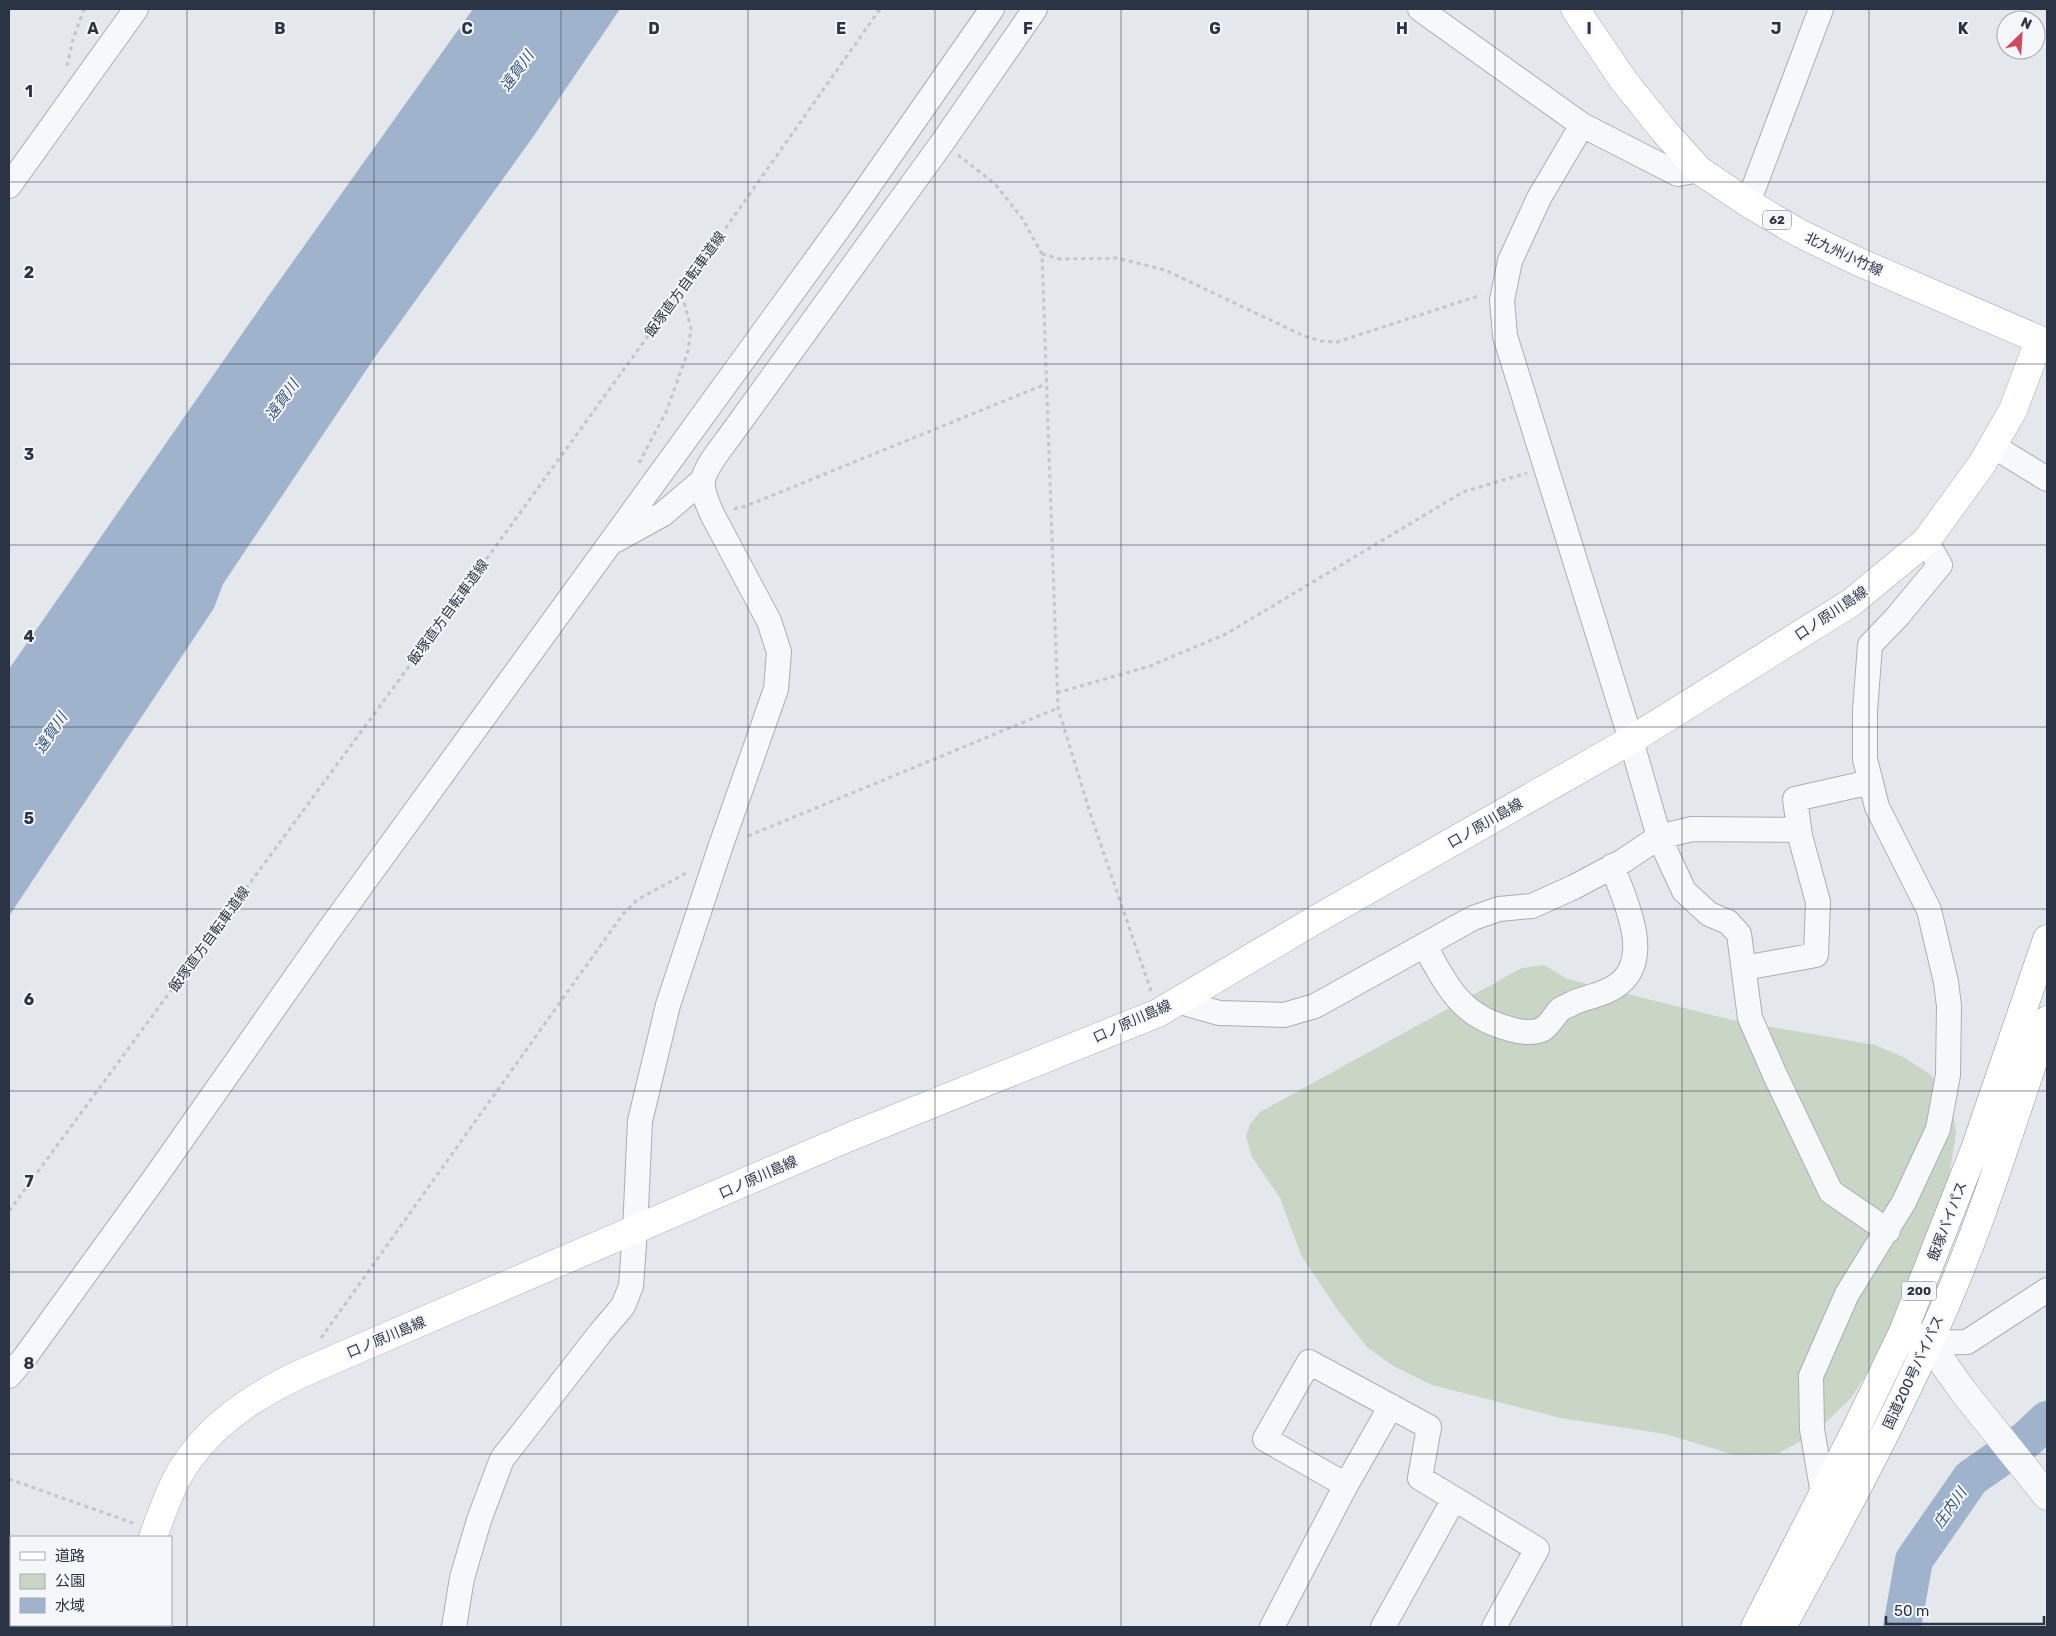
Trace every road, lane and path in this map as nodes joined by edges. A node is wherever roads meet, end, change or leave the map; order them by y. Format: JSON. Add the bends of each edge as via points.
{"nodes":[{"id":1,"x":136,"y":9,"type":"edge"},
{"id":2,"x":880,"y":9,"type":"edge"},
{"id":3,"x":992,"y":9,"type":"edge"},
{"id":4,"x":1035,"y":9,"type":"edge"},
{"id":5,"x":1420,"y":9,"type":"edge"},
{"id":6,"x":1575,"y":9,"type":"edge"},
{"id":7,"x":1821,"y":9,"type":"edge"},
{"id":8,"x":1582,"y":125,"type":"junction"},
{"id":9,"x":942,"y":143,"type":"junction"},
{"id":10,"x":1700,"y":170,"type":"junction"},
{"id":11,"x":9,"y":186,"type":"edge"},
{"id":12,"x":1748,"y":203,"type":"junction"},
{"id":13,"x":1042,"y":254,"type":"junction"},
{"id":14,"x":1505,"y":287,"type":"junction"},
{"id":15,"x":681,"y":290,"type":"junction"},
{"id":16,"x":2043,"y":342,"type":"edge"},
{"id":17,"x":1046,"y":384,"type":"junction"},
{"id":18,"x":1993,"y":446,"type":"junction"},
{"id":19,"x":1546,"y":468,"type":"junction"},
{"id":20,"x":635,"y":470,"type":"dead end"},
{"id":21,"x":2047,"y":479,"type":"edge"},
{"id":22,"x":703,"y":480,"type":"junction"},
{"id":23,"x":712,"y":514,"type":"junction"},
{"id":24,"x":1926,"y":541,"type":"junction"},
{"id":25,"x":611,"y":542,"type":"junction"},
{"id":26,"x":1057,"y":693,"type":"junction"},
{"id":27,"x":1058,"y":708,"type":"junction"},
{"id":28,"x":1631,"y":740,"type":"junction"},
{"id":29,"x":1871,"y":782,"type":"junction"},
{"id":30,"x":1800,"y":830,"type":"junction"},
{"id":31,"x":1658,"y":837,"type":"junction"},
{"id":32,"x":718,"y":853,"type":"junction"},
{"id":33,"x":1612,"y":866,"type":"junction"},
{"id":34,"x":2047,"y":939,"type":"edge"},
{"id":35,"x":1424,"y":945,"type":"junction"},
{"id":36,"x":1744,"y":968,"type":"junction"},
{"id":37,"x":1168,"y":1007,"type":"junction"},
{"id":38,"x":2047,"y":1020,"type":"edge"},
{"id":39,"x":9,"y":1211,"type":"edge"},
{"id":40,"x":1888,"y":1230,"type":"junction"},
{"id":41,"x":635,"y":1231,"type":"junction"},
{"id":42,"x":2047,"y":1290,"type":"edge"},
{"id":43,"x":1903,"y":1332,"type":"junction"},
{"id":44,"x":1929,"y":1343,"type":"junction"},
{"id":45,"x":314,"y":1368,"type":"junction"},
{"id":46,"x":9,"y":1376,"type":"edge"},
{"id":47,"x":1391,"y":1406,"type":"junction"},
{"id":48,"x":9,"y":1478,"type":"edge"},
{"id":49,"x":1346,"y":1486,"type":"junction"},
{"id":50,"x":2045,"y":1493,"type":"edge"},
{"id":51,"x":1823,"y":1494,"type":"junction"},
{"id":52,"x":1454,"y":1498,"type":"junction"},
{"id":53,"x":154,"y":1534,"type":"edge"},
{"id":54,"x":454,"y":1627,"type":"edge"},
{"id":55,"x":1272,"y":1627,"type":"edge"},
{"id":56,"x":1384,"y":1627,"type":"edge"},
{"id":57,"x":1494,"y":1627,"type":"edge"},
{"id":58,"x":1755,"y":1627,"type":"edge"},
{"id":59,"x":1782,"y":1627,"type":"edge"}],
"edges":[{"from":1,"to":11,"type":"street"},
{"from":2,"to":15,"type":"path","name":"飯塚直方自転車道線"},
{"from":3,"to":25,"type":"street","via":[[847,217]]},
{"from":4,"to":9,"type":"street"},
{"from":5,"to":8,"type":"street"},
{"from":6,"to":10,"type":"main road","name":"北九州小竹線","number":"62","via":[[1624,81]]},
{"from":7,"to":12,"type":"street"},
{"from":8,"to":10,"type":"street","via":[[1678,174]]},
{"from":8,"to":14,"type":"street","via":[[1539,198],[1510,261]]},
{"from":9,"to":13,"type":"path","via":[[995,184],[1022,218]]},
{"from":9,"to":22,"type":"street","via":[[714,458]]},
{"from":10,"to":12,"type":"main road","name":"北九州小竹線","number":"62"},
{"from":12,"to":16,"type":"main road","name":"北九州小竹線","number":"62","via":[[1799,233],[1859,262]]},
{"from":13,"to":14,"type":"path","via":[[1060,259],[1118,258],[1165,270],[1321,341],[1337,342]]},
{"from":13,"to":17,"type":"path"},
{"from":14,"to":19,"type":"street","via":[[1502,300],[1505,336]]},
{"from":15,"to":20,"type":"path","via":[[691,328],[688,351],[667,410]]},
{"from":15,"to":39,"type":"path","name":"飯塚直方自転車道線"},
{"from":16,"to":18,"type":"main road","name":"口ノ原川島線"},
{"from":17,"to":23,"type":"path","via":[[746,506]]},
{"from":17,"to":26,"type":"path"},
{"from":18,"to":21,"type":"street"},
{"from":18,"to":24,"type":"main road","name":"口ノ原川島線"},
{"from":19,"to":26,"type":"path","via":[[1463,492],[1226,634],[1150,666]]},
{"from":19,"to":28,"type":"street"},
{"from":22,"to":23,"type":"street"},
{"from":22,"to":25,"type":"street","via":[[662,514]]},
{"from":23,"to":32,"type":"street","via":[[769,621],[778,652],[776,689]]},
{"from":24,"to":28,"type":"main road","name":"口ノ原川島線","via":[[1852,602]]},
{"from":24,"to":29,"type":"street","via":[[1940,565],[1870,645],[1865,759]]},
{"from":25,"to":46,"type":"street"},
{"from":26,"to":27,"type":"path"},
{"from":27,"to":32,"type":"path"},
{"from":27,"to":37,"type":"path","via":[[1091,816]]},
{"from":28,"to":31,"type":"street"},
{"from":28,"to":37,"type":"main road","name":"口ノ原川島線"},
{"from":29,"to":30,"type":"street","via":[[1795,799]]},
{"from":29,"to":40,"type":"street","via":[[1877,807],[1929,910],[1949,1006],[1948,1075],[1938,1129]]},
{"from":30,"to":31,"type":"street","via":[[1692,829]]},
{"from":30,"to":36,"type":"street","via":[[1818,902],[1816,955]]},
{"from":31,"to":33,"type":"street"},
{"from":31,"to":36,"type":"street","via":[[1684,891],[1709,914],[1728,922],[1739,934]]},
{"from":32,"to":41,"type":"street","via":[[668,1005],[640,1121]]},
{"from":32,"to":45,"type":"path","via":[[637,900],[623,914],[315,1346],[310,1360]]},
{"from":33,"to":35,"type":"street","via":[[1532,906],[1499,909],[1473,918]]},
{"from":33,"to":35,"type":"street","via":[[1635,937],[1631,970],[1614,987],[1561,1009],[1544,1029],[1522,1032],[1499,1026],[1465,1008]]},
{"from":34,"to":43,"type":"main road","name":"飯塚バイパス","number":"200","via":[[1976,1146]]},
{"from":35,"to":37,"type":"street","via":[[1315,1006],[1284,1015]]},
{"from":36,"to":40,"type":"street","via":[[1750,1018],[1831,1192]]},
{"from":37,"to":41,"type":"main road","name":"口ノ原川島線","via":[[847,1138]]},
{"from":38,"to":44,"type":"main road","name":"国道200号バイパス","number":"200","via":[[1981,1215]]},
{"from":40,"to":51,"type":"street","via":[[1847,1294],[1810,1376],[1812,1429]]},
{"from":41,"to":45,"type":"main road","name":"口ノ原川島線"},
{"from":41,"to":54,"type":"street","via":[[630,1286],[623,1306],[502,1458],[462,1578]]},
{"from":42,"to":44,"type":"street","via":[[1967,1342]]},
{"from":43,"to":44,"type":"street"},
{"from":43,"to":51,"type":"main road","name":"飯塚バイパス","number":"200"},
{"from":44,"to":50,"type":"street"},
{"from":44,"to":59,"type":"main road","name":"国道200号バイパス","number":"200","via":[[1859,1486]]},
{"from":45,"to":53,"type":"main road","name":"口ノ原川島線","via":[[269,1389],[212,1433],[177,1479]]},
{"from":47,"to":49,"type":"street"},
{"from":47,"to":49,"type":"street","via":[[1309,1362],[1289,1396],[1265,1440]]},
{"from":47,"to":52,"type":"street","via":[[1429,1427],[1420,1478]]},
{"from":48,"to":53,"type":"path"},
{"from":49,"to":55,"type":"street"},
{"from":51,"to":58,"type":"main road","name":"飯塚バイパス","number":"200"},
{"from":52,"to":56,"type":"street"},
{"from":52,"to":57,"type":"street","via":[[1537,1549]]}]}
